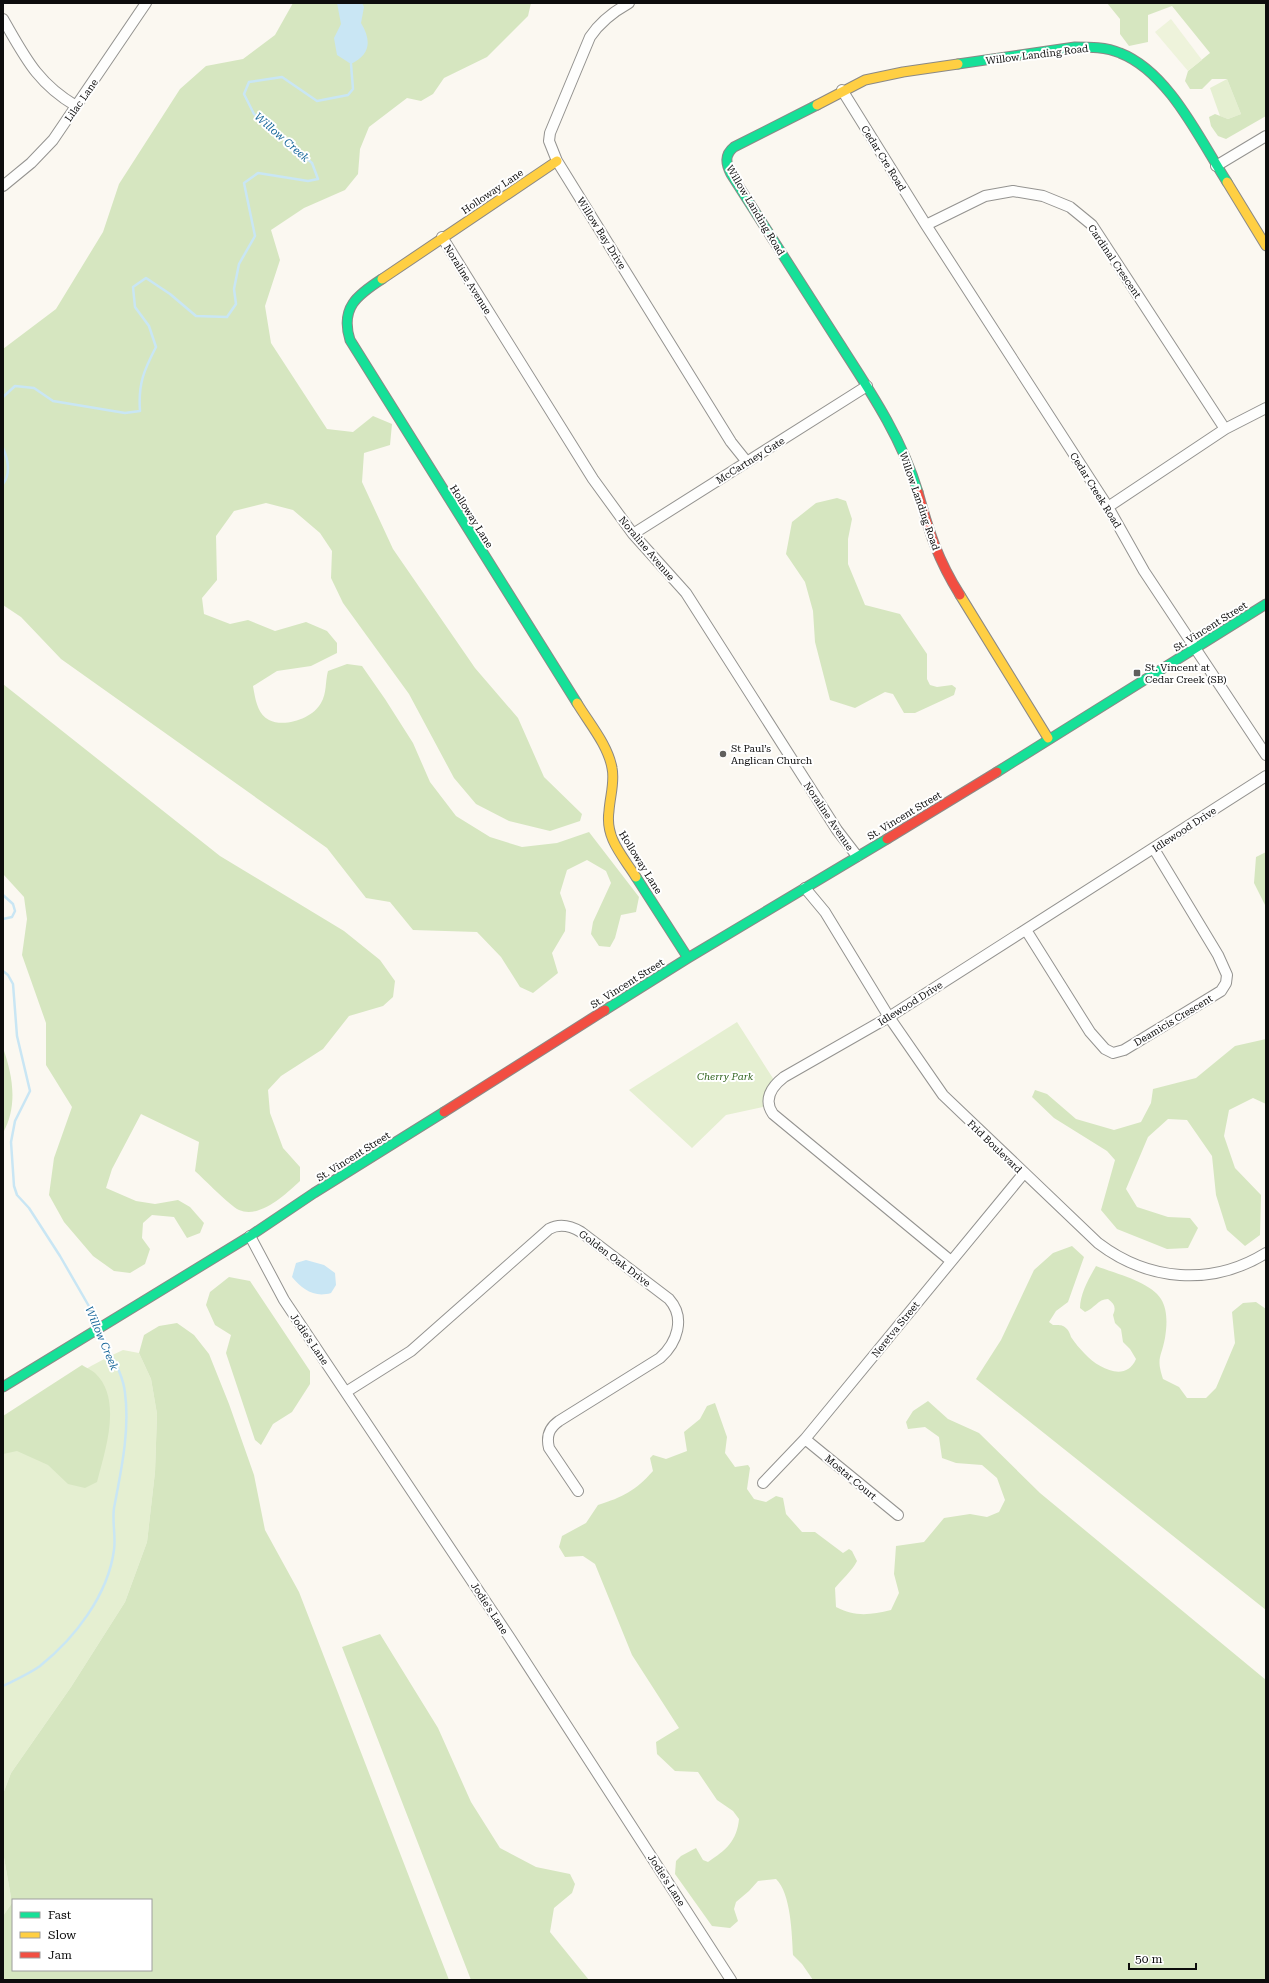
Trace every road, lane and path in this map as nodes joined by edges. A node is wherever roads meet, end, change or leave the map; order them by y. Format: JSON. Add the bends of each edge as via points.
{"nodes":[{"id":1,"x":146,"y":3,"type":"edge"},
{"id":2,"x":629,"y":3,"type":"edge"},
{"id":3,"x":3,"y":19,"type":"edge"},
{"id":4,"x":842,"y":90,"type":"junction"},
{"id":5,"x":76,"y":106,"type":"junction"},
{"id":6,"x":1266,"y":136,"type":"edge"},
{"id":7,"x":557,"y":161,"type":"junction"},
{"id":8,"x":1216,"y":166,"type":"junction"},
{"id":9,"x":3,"y":186,"type":"edge"},
{"id":10,"x":926,"y":225,"type":"junction"},
{"id":11,"x":442,"y":237,"type":"junction"},
{"id":12,"x":1266,"y":246,"type":"edge"},
{"id":13,"x":867,"y":386,"type":"junction"},
{"id":14,"x":1266,"y":408,"type":"edge"},
{"id":15,"x":1225,"y":429,"type":"junction"},
{"id":16,"x":747,"y":462,"type":"junction"},
{"id":17,"x":1108,"y":507,"type":"junction"},
{"id":18,"x":633,"y":534,"type":"junction"},
{"id":19,"x":1266,"y":604,"type":"edge"},
{"id":20,"x":1196,"y":648,"type":"junction"},
{"id":21,"x":1048,"y":738,"type":"junction"},
{"id":22,"x":1266,"y":755,"type":"edge"},
{"id":23,"x":1266,"y":776,"type":"edge"},
{"id":24,"x":1154,"y":849,"type":"junction"},
{"id":25,"x":857,"y":856,"type":"junction"},
{"id":26,"x":805,"y":888,"type":"junction"},
{"id":27,"x":1026,"y":930,"type":"junction"},
{"id":28,"x":688,"y":958,"type":"junction"},
{"id":29,"x":889,"y":1017,"type":"junction"},
{"id":30,"x":1024,"y":1173,"type":"junction"},
{"id":31,"x":250,"y":1236,"type":"junction"},
{"id":32,"x":1266,"y":1253,"type":"edge"},
{"id":33,"x":951,"y":1261,"type":"junction"},
{"id":34,"x":3,"y":1388,"type":"edge"},
{"id":35,"x":346,"y":1392,"type":"junction"},
{"id":36,"x":805,"y":1439,"type":"junction"},
{"id":37,"x":763,"y":1483,"type":"dead end"},
{"id":38,"x":578,"y":1491,"type":"dead end"},
{"id":39,"x":898,"y":1515,"type":"dead end"},
{"id":40,"x":731,"y":1980,"type":"edge"}],
"edges":[{"from":1,"to":5,"type":"street","name":"Lilac Lane"},
{"from":2,"to":7,"type":"street","name":"Willow Bay Drive","via":[[596,27],[590,37],[550,133],[549,141]]},
{"from":3,"to":5,"type":"street","via":[[31,68]]},
{"from":4,"to":8,"type":"street","name":"Willow Landing Road","via":[[865,80],[903,72],[1075,47],[1096,47],[1136,60],[1160,78]]},
{"from":4,"to":10,"type":"street","name":"Cedar Cre Road"},
{"from":4,"to":13,"type":"street","name":"Willow Landing Road","via":[[729,150],[726,160],[731,174]]},
{"from":5,"to":9,"type":"street","name":"Lilac Lane","via":[[53,140]]},
{"from":6,"to":8,"type":"street"},
{"from":7,"to":11,"type":"street","name":"Holloway Lane"},
{"from":7,"to":16,"type":"street","name":"Willow Bay Drive","via":[[727,435]]},
{"from":8,"to":12,"type":"street","name":"Willow Landing Road"},
{"from":10,"to":15,"type":"street","name":"Cardinal Crescent","via":[[985,196],[1013,191],[1043,196],[1070,207],[1092,225]]},
{"from":10,"to":17,"type":"street","name":"Cedar Creek Road"},
{"from":11,"to":18,"type":"street","name":"Noraline Avenue","via":[[593,479]]},
{"from":11,"to":28,"type":"street","name":"Holloway Lane","via":[[366,289],[353,301],[346,320],[349,339],[606,750],[613,771],[607,812],[610,836]]},
{"from":13,"to":16,"type":"street","name":"McCartney Gate"},
{"from":13,"to":21,"type":"street","name":"Willow Landing Road","via":[[899,442],[912,472],[931,538],[944,570]]},
{"from":14,"to":15,"type":"street"},
{"from":15,"to":17,"type":"street"},
{"from":16,"to":18,"type":"street","name":"McCartney Gate"},
{"from":17,"to":20,"type":"street","name":"Cedar Creek Road","via":[[1144,570]]},
{"from":18,"to":25,"type":"street","name":"Noraline Avenue","via":[[686,593],[837,830]]},
{"from":19,"to":20,"type":"street","name":"St. Vincent Street"},
{"from":20,"to":21,"type":"street","name":"St. Vincent Street"},
{"from":20,"to":22,"type":"street","name":"Cedar Creek Road"},
{"from":21,"to":25,"type":"street","name":"St. Vincent Street"},
{"from":23,"to":24,"type":"street","name":"Idlewood Drive"},
{"from":24,"to":27,"type":"street","name":"Idlewood Drive"},
{"from":24,"to":27,"type":"street","name":"Deamicis Crescent","via":[[1218,955],[1227,975],[1221,991],[1124,1050],[1113,1053],[1105,1050],[1090,1032]]},
{"from":25,"to":26,"type":"street","name":"St. Vincent Street"},
{"from":26,"to":28,"type":"street","name":"St. Vincent Street"},
{"from":26,"to":29,"type":"street","name":"Frid Boulevard","via":[[825,912]]},
{"from":27,"to":29,"type":"street","name":"Idlewood Drive"},
{"from":28,"to":31,"type":"street","name":"St. Vincent Street"},
{"from":29,"to":30,"type":"street","name":"Frid Boulevard","via":[[943,1095]]},
{"from":29,"to":33,"type":"street","name":"Idlewood Drive","via":[[777,1082],[769,1095],[769,1108],[778,1120]]},
{"from":30,"to":32,"type":"street","name":"Frid Boulevard","via":[[1098,1243],[1123,1260],[1150,1271],[1183,1275],[1218,1272],[1239,1266]]},
{"from":30,"to":33,"type":"street","name":"Neretva Street"},
{"from":31,"to":34,"type":"street","name":"St. Vincent Street"},
{"from":31,"to":35,"type":"street","name":"Jodie's Lane","via":[[284,1300]]},
{"from":33,"to":36,"type":"street","name":"Neretva Street"},
{"from":35,"to":38,"type":"street","name":"Golden Oak Drive","via":[[411,1351],[549,1229],[559,1225],[571,1227],[669,1299],[677,1309],[679,1322],[671,1346],[660,1358],[550,1429],[547,1441],[549,1448]]},
{"from":35,"to":40,"type":"street","name":"Jodie's Lane","via":[[510,1638]]},
{"from":36,"to":37,"type":"street","name":"Neretva Street"},
{"from":36,"to":39,"type":"street","name":"Mostar Court"}]}
